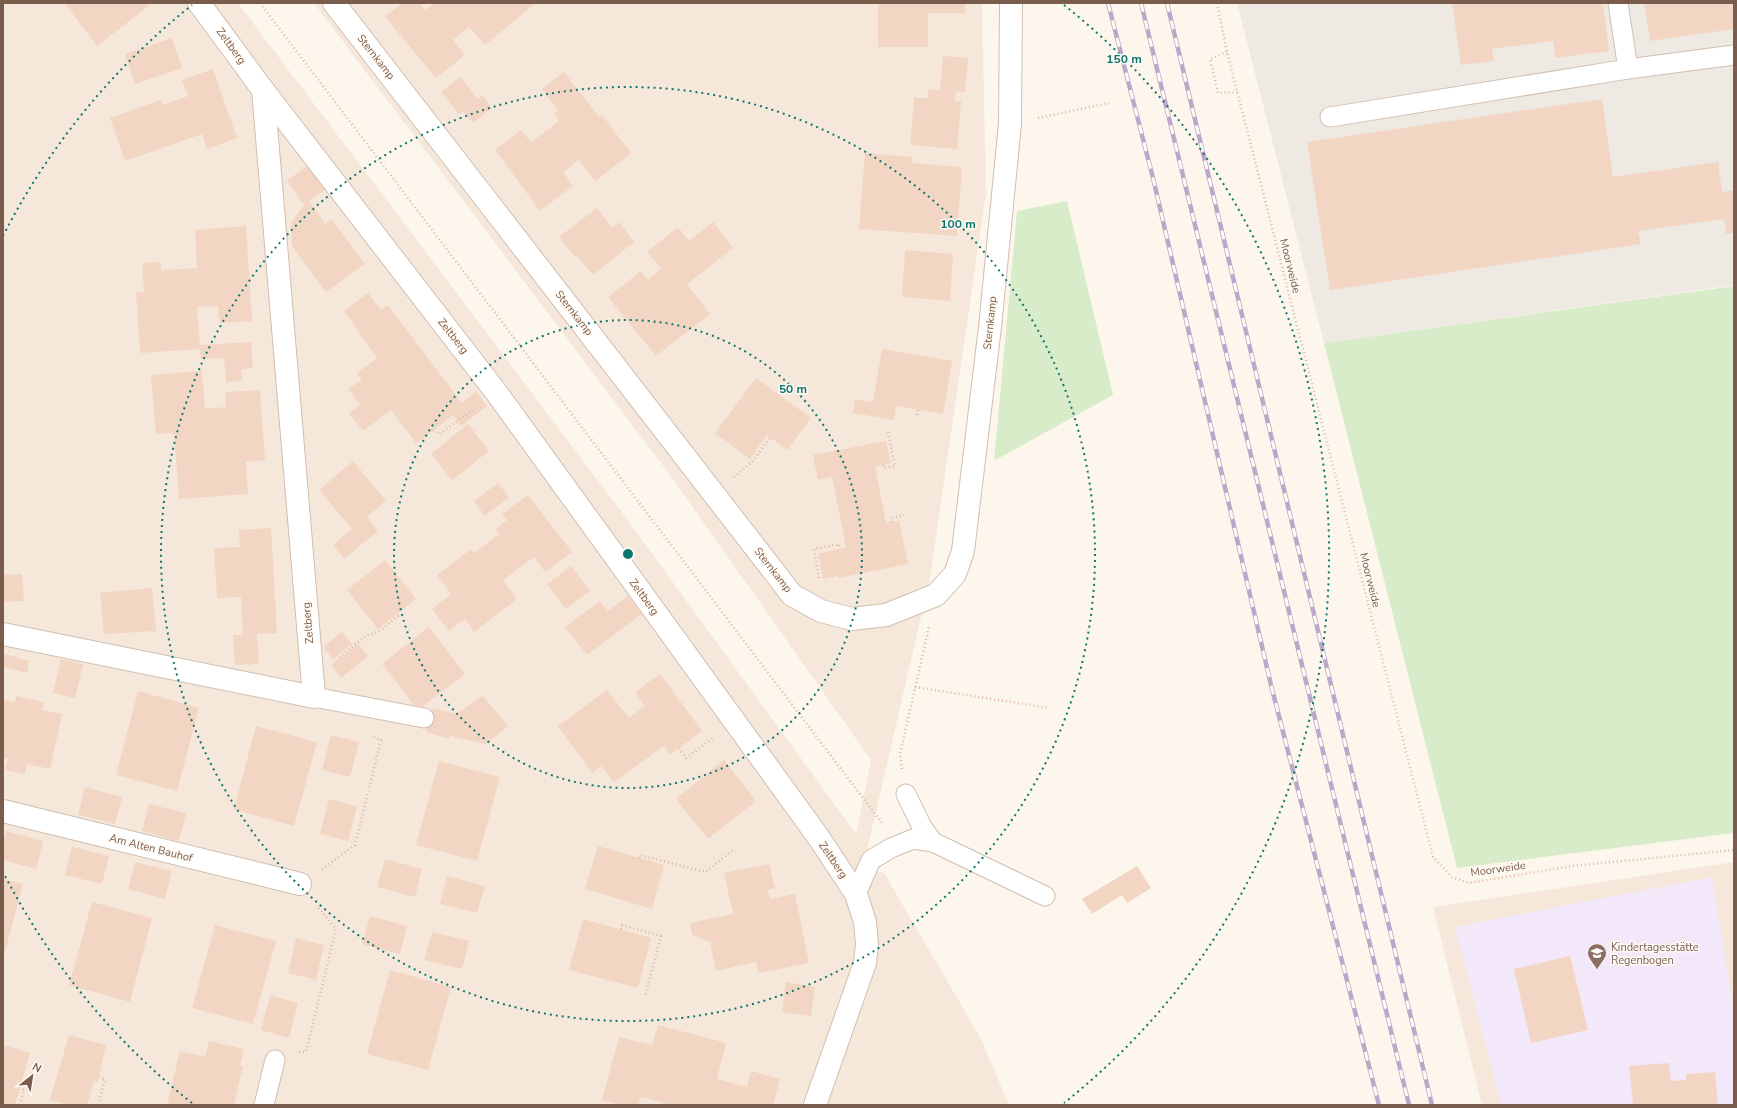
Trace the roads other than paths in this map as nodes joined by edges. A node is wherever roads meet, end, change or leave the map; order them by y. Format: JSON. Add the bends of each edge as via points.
{"nodes":[{"id":1,"x":199,"y":3,"type":"edge"},
{"id":2,"x":334,"y":3,"type":"edge"},
{"id":3,"x":1011,"y":3,"type":"edge"},
{"id":4,"x":1618,"y":3,"type":"edge"},
{"id":5,"x":1734,"y":55,"type":"edge"},
{"id":6,"x":1628,"y":69,"type":"junction"},
{"id":7,"x":263,"y":90,"type":"junction"},
{"id":8,"x":1330,"y":117,"type":"dead end"},
{"id":9,"x":3,"y":634,"type":"edge"},
{"id":10,"x":313,"y":687,"type":"junction"},
{"id":11,"x":424,"y":718,"type":"dead end"},
{"id":12,"x":906,"y":794,"type":"road end"},
{"id":13,"x":3,"y":812,"type":"edge"},
{"id":14,"x":933,"y":842,"type":"junction"},
{"id":15,"x":300,"y":884,"type":"road end"},
{"id":16,"x":856,"y":894,"type":"junction"},
{"id":17,"x":1045,"y":896,"type":"dead end"},
{"id":18,"x":276,"y":1060,"type":"road end"},
{"id":19,"x":264,"y":1105,"type":"edge"},
{"id":20,"x":815,"y":1105,"type":"edge"}],
"edges":[{"from":1,"to":7,"type":"street","name":"Zeltberg"},
{"from":2,"to":3,"type":"street","name":"Sternkamp","via":[[792,595],[822,611],[852,619],[886,615],[936,595],[955,574],[963,551],[990,327],[1010,124]]},
{"from":4,"to":6,"type":"lane"},
{"from":5,"to":6,"type":"lane"},
{"from":6,"to":8,"type":"lane"},
{"from":7,"to":10,"type":"street","name":"Zeltberg"},
{"from":7,"to":16,"type":"street","name":"Zeltberg","via":[[496,392]]},
{"from":9,"to":10,"type":"street"},
{"from":10,"to":11,"type":"lane"},
{"from":12,"to":14,"type":"lane","via":[[922,827]]},
{"from":13,"to":15,"type":"street","name":"Am Alten Bauhof"},
{"from":14,"to":16,"type":"lane","via":[[913,840],[891,848],[871,860]]},
{"from":14,"to":17,"type":"lane"},
{"from":16,"to":20,"type":"street","name":"Zeltberg","via":[[865,922],[865,963]]},
{"from":18,"to":19,"type":"lane"}]}
